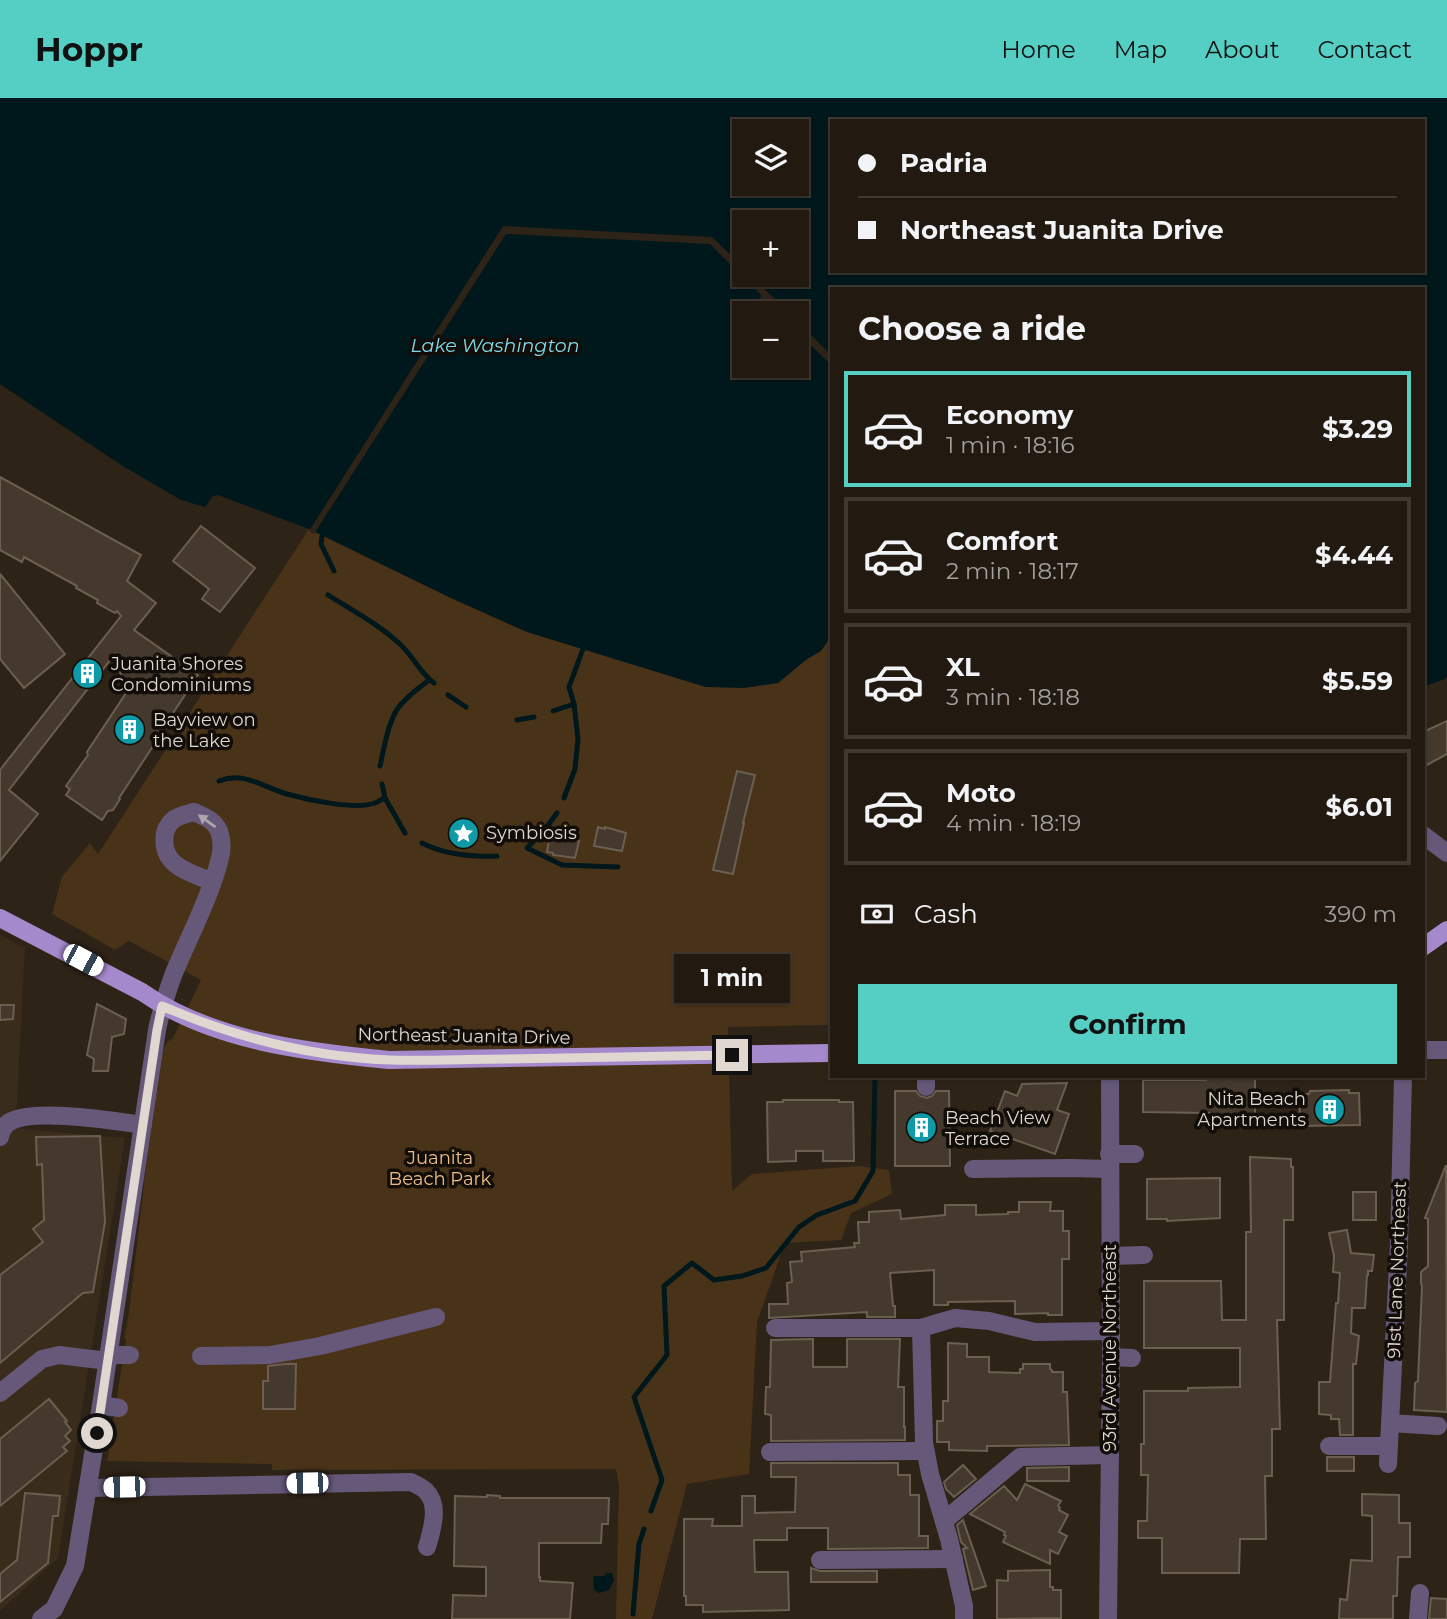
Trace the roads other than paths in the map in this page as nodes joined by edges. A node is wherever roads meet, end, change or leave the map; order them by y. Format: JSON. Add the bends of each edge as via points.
{"nodes":[{"id":1,"x":1425,"y":836,"type":"edge"},
{"id":2,"x":1447,"y":853,"type":"edge"},
{"id":3,"x":212,"y":882,"type":"dead end"},
{"id":4,"x":0,"y":918,"type":"edge"},
{"id":5,"x":1447,"y":930,"type":"edge"},
{"id":6,"x":1425,"y":946,"type":"edge"},
{"id":7,"x":162,"y":1006,"type":"junction"},
{"id":8,"x":1425,"y":1050,"type":"edge"},
{"id":9,"x":1447,"y":1050,"type":"edge"},
{"id":10,"x":830,"y":1053,"type":"edge"},
{"id":11,"x":1110,"y":1078,"type":"edge"},
{"id":12,"x":1403,"y":1078,"type":"edge"},
{"id":13,"x":143,"y":1125,"type":"junction"},
{"id":14,"x":2,"y":1128,"type":"edge"},
{"id":15,"x":1135,"y":1154,"type":"dead end"},
{"id":16,"x":1110,"y":1162,"type":"junction"},
{"id":17,"x":973,"y":1168,"type":"dead end"},
{"id":18,"x":1144,"y":1255,"type":"dead end"},
{"id":19,"x":1110,"y":1256,"type":"junction"},
{"id":20,"x":436,"y":1317,"type":"dead end"},
{"id":21,"x":775,"y":1328,"type":"dead end"},
{"id":22,"x":921,"y":1328,"type":"junction"},
{"id":23,"x":1110,"y":1331,"type":"junction"},
{"id":24,"x":130,"y":1355,"type":"dead end"},
{"id":25,"x":201,"y":1356,"type":"dead end"},
{"id":26,"x":1111,"y":1357,"type":"junction"},
{"id":27,"x":108,"y":1358,"type":"junction"},
{"id":28,"x":1132,"y":1358,"type":"dead end"},
{"id":29,"x":0,"y":1393,"type":"edge"},
{"id":30,"x":1390,"y":1423,"type":"junction"},
{"id":31,"x":1438,"y":1426,"type":"dead end"},
{"id":32,"x":1329,"y":1446,"type":"dead end"},
{"id":33,"x":925,"y":1451,"type":"junction"},
{"id":34,"x":770,"y":1452,"type":"dead end"},
{"id":35,"x":1110,"y":1455,"type":"junction"},
{"id":36,"x":89,"y":1488,"type":"junction"},
{"id":37,"x":944,"y":1521,"type":"junction"},
{"id":38,"x":427,"y":1547,"type":"dead end"},
{"id":39,"x":954,"y":1559,"type":"junction"},
{"id":40,"x":820,"y":1560,"type":"dead end"},
{"id":41,"x":1420,"y":1593,"type":"dead end"},
{"id":42,"x":52,"y":1616,"type":"edge"},
{"id":43,"x":964,"y":1619,"type":"edge"},
{"id":44,"x":1108,"y":1619,"type":"edge"},
{"id":45,"x":1418,"y":1619,"type":"edge"}],
"edges":[{"from":1,"to":2,"type":"street"},
{"from":3,"to":7,"type":"street"},
{"from":4,"to":7,"type":"main road","name":"Northeast Juanita Drive"},
{"from":5,"to":6,"type":"main road"},
{"from":7,"to":10,"type":"main road","name":"Northeast Juanita Drive","via":[[269,1043],[389,1060]]},
{"from":7,"to":13,"type":"street"},
{"from":8,"to":9,"type":"street"},
{"from":11,"to":16,"type":"street","name":"93rd Avenue Northeast"},
{"from":12,"to":30,"type":"street","name":"91st Lane Northeast"},
{"from":13,"to":14,"type":"street","via":[[46,1116],[18,1119]]},
{"from":13,"to":27,"type":"street","via":[[142,1166]]},
{"from":15,"to":16,"type":"street"},
{"from":16,"to":17,"type":"street","via":[[1071,1168]]},
{"from":16,"to":19,"type":"street","name":"93rd Avenue Northeast"},
{"from":18,"to":19,"type":"street"},
{"from":19,"to":23,"type":"street","name":"93rd Avenue Northeast"},
{"from":20,"to":25,"type":"street","via":[[270,1355]]},
{"from":21,"to":22,"type":"street"},
{"from":22,"to":23,"type":"street","via":[[955,1318],[1035,1332]]},
{"from":22,"to":33,"type":"street"},
{"from":23,"to":26,"type":"street","name":"93rd Avenue Northeast"},
{"from":24,"to":27,"type":"street"},
{"from":26,"to":28,"type":"street"},
{"from":26,"to":35,"type":"street","name":"93rd Avenue Northeast"},
{"from":27,"to":29,"type":"street","via":[[59,1355],[42,1359]]},
{"from":27,"to":36,"type":"street","via":[[110,1407]]},
{"from":30,"to":31,"type":"street"},
{"from":30,"to":32,"type":"street","name":"91st Lane Northeast","via":[[1388,1455]]},
{"from":33,"to":34,"type":"street"},
{"from":33,"to":37,"type":"street"},
{"from":35,"to":37,"type":"street","via":[[1020,1457]]},
{"from":35,"to":44,"type":"street","name":"93rd Avenue Northeast","via":[[1116,1550]]},
{"from":36,"to":38,"type":"street","via":[[411,1482],[427,1491],[432,1503],[434,1524]]},
{"from":36,"to":42,"type":"street","via":[[75,1566]]},
{"from":37,"to":39,"type":"street"},
{"from":39,"to":40,"type":"street"},
{"from":39,"to":43,"type":"street"},
{"from":41,"to":45,"type":"street"}]}
